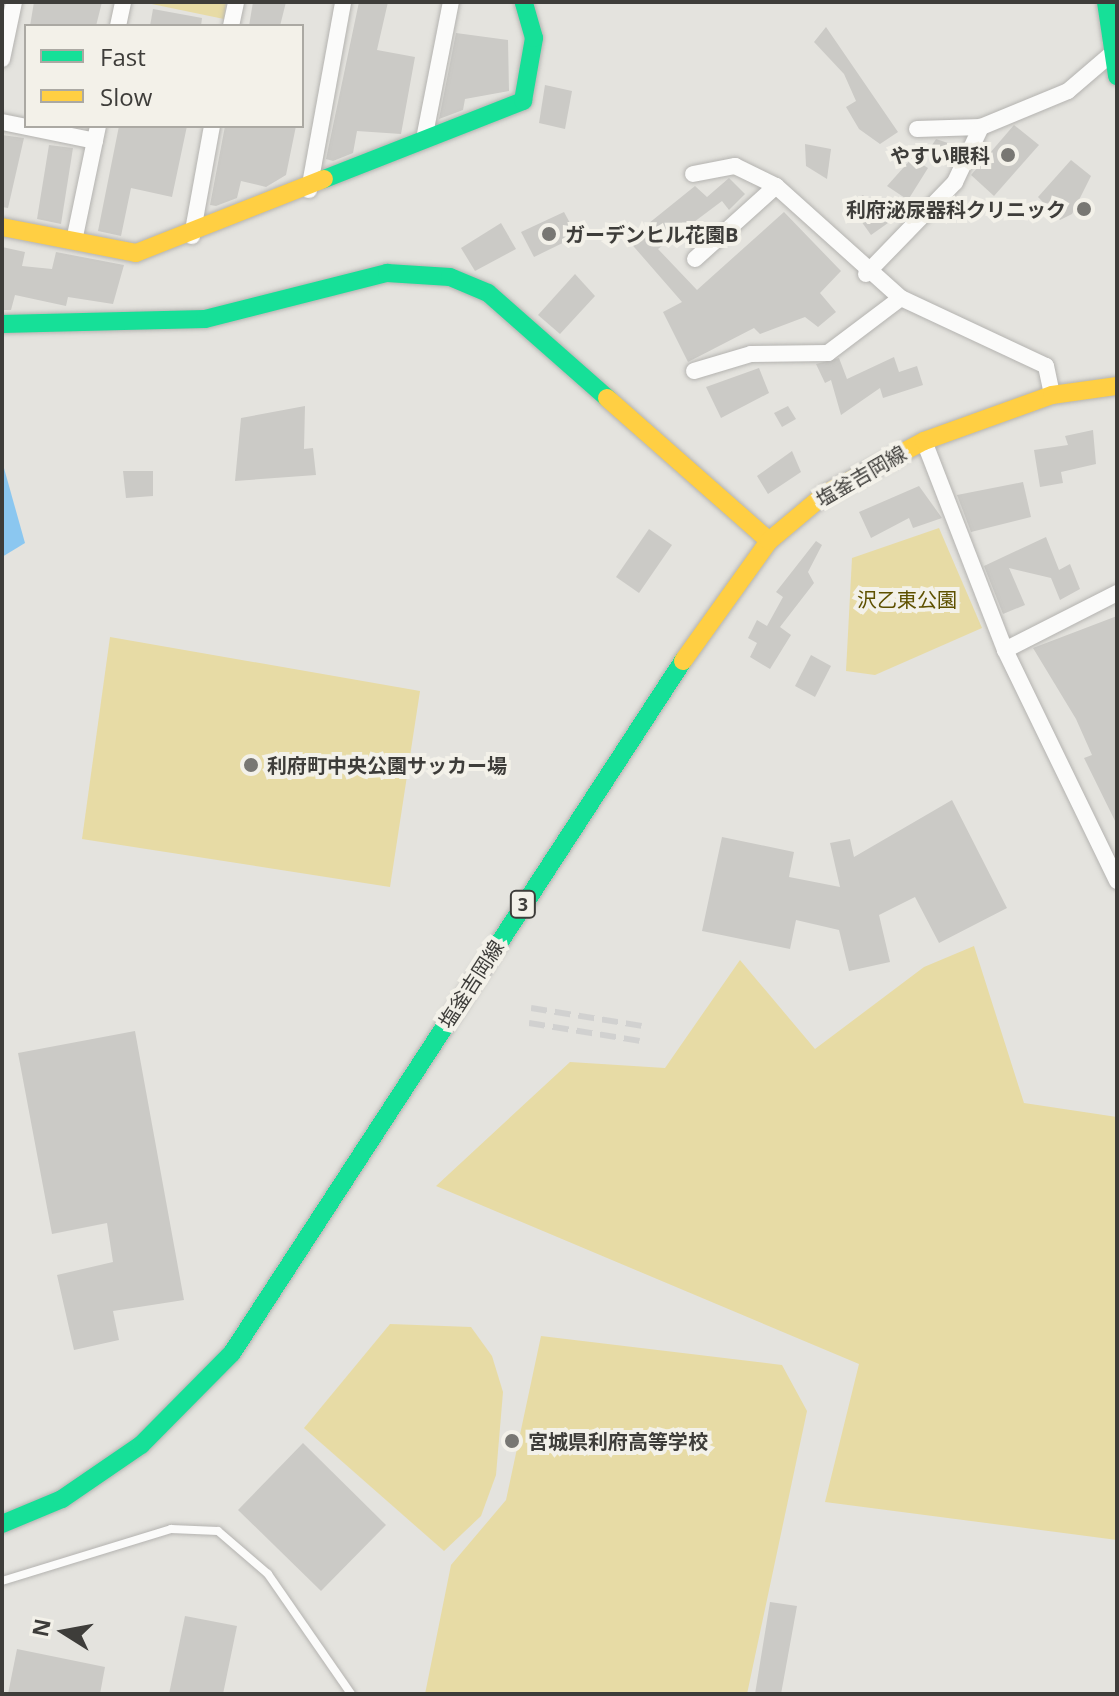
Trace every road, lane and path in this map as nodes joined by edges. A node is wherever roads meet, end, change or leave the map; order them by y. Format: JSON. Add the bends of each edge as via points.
{"nodes":[{"id":1,"x":14,"y":2,"type":"edge"},
{"id":2,"x":123,"y":2,"type":"edge"},
{"id":3,"x":236,"y":2,"type":"edge"},
{"id":4,"x":343,"y":2,"type":"edge"},
{"id":5,"x":451,"y":2,"type":"edge"},
{"id":6,"x":524,"y":2,"type":"edge"},
{"id":7,"x":1110,"y":4,"type":"edge"},
{"id":8,"x":118,"y":24,"type":"edge"},
{"id":9,"x":231,"y":24,"type":"edge"},
{"id":10,"x":1110,"y":55,"type":"junction"},
{"id":11,"x":2,"y":59,"type":"edge"},
{"id":12,"x":1117,"y":76,"type":"edge"},
{"id":13,"x":2,"y":122,"type":"edge"},
{"id":14,"x":24,"y":125,"type":"edge"},
{"id":15,"x":981,"y":127,"type":"junction"},
{"id":16,"x":50,"y":128,"type":"edge"},
{"id":17,"x":212,"y":128,"type":"edge"},
{"id":18,"x":917,"y":129,"type":"dead end"},
{"id":19,"x":97,"y":134,"type":"edge"},
{"id":20,"x":425,"y":134,"type":"junction"},
{"id":21,"x":693,"y":174,"type":"dead end"},
{"id":22,"x":776,"y":186,"type":"junction"},
{"id":23,"x":309,"y":190,"type":"junction"},
{"id":24,"x":2,"y":227,"type":"edge"},
{"id":25,"x":192,"y":236,"type":"junction"},
{"id":26,"x":74,"y":241,"type":"junction"},
{"id":27,"x":695,"y":259,"type":"dead end"},
{"id":28,"x":866,"y":274,"type":"junction"},
{"id":29,"x":901,"y":298,"type":"junction"},
{"id":30,"x":2,"y":324,"type":"edge"},
{"id":31,"x":694,"y":371,"type":"dead end"},
{"id":32,"x":1117,"y":386,"type":"edge"},
{"id":33,"x":1052,"y":395,"type":"junction"},
{"id":34,"x":924,"y":441,"type":"junction"},
{"id":35,"x":769,"y":541,"type":"junction"},
{"id":36,"x":1117,"y":593,"type":"edge"},
{"id":37,"x":1005,"y":650,"type":"junction"},
{"id":38,"x":1117,"y":881,"type":"edge"},
{"id":39,"x":2,"y":1524,"type":"edge"},
{"id":40,"x":2,"y":1581,"type":"edge"},
{"id":41,"x":351,"y":1694,"type":"edge"}],
"edges":[{"from":1,"to":11,"type":"street"},
{"from":2,"to":8,"type":"street"},
{"from":3,"to":9,"type":"street"},
{"from":4,"to":23,"type":"street"},
{"from":5,"to":20,"type":"street"},
{"from":6,"to":20,"type":"main road","via":[[534,38],[523,101]]},
{"from":7,"to":10,"type":"main road"},
{"from":10,"to":12,"type":"main road"},
{"from":10,"to":15,"type":"street","via":[[1068,91]]},
{"from":13,"to":14,"type":"street"},
{"from":15,"to":18,"type":"street"},
{"from":15,"to":28,"type":"street","via":[[955,182]]},
{"from":16,"to":19,"type":"street"},
{"from":17,"to":25,"type":"street"},
{"from":19,"to":26,"type":"street"},
{"from":20,"to":23,"type":"main road"},
{"from":21,"to":22,"type":"street","via":[[735,166]]},
{"from":22,"to":27,"type":"street"},
{"from":22,"to":28,"type":"street"},
{"from":23,"to":25,"type":"main road"},
{"from":24,"to":26,"type":"main road"},
{"from":25,"to":26,"type":"main road","via":[[136,253]]},
{"from":28,"to":29,"type":"street"},
{"from":29,"to":31,"type":"street","via":[[828,353],[751,354]]},
{"from":29,"to":33,"type":"street","via":[[1046,366]]},
{"from":30,"to":35,"type":"main road","via":[[205,319],[387,273],[450,277],[488,293]]},
{"from":32,"to":33,"type":"main road","name":"塩釜吉岡線","number":"3"},
{"from":33,"to":34,"type":"main road","name":"塩釜吉岡線","number":"3"},
{"from":34,"to":35,"type":"main road","name":"塩釜吉岡線","number":"3","via":[[825,494]]},
{"from":34,"to":37,"type":"street"},
{"from":35,"to":39,"type":"main road","name":"塩釜吉岡線","number":"3","via":[[705,627],[232,1353],[141,1445],[62,1499]]},
{"from":36,"to":37,"type":"street"},
{"from":37,"to":38,"type":"street"},
{"from":40,"to":41,"type":"lane","via":[[171,1529],[218,1531],[268,1574]]}]}
